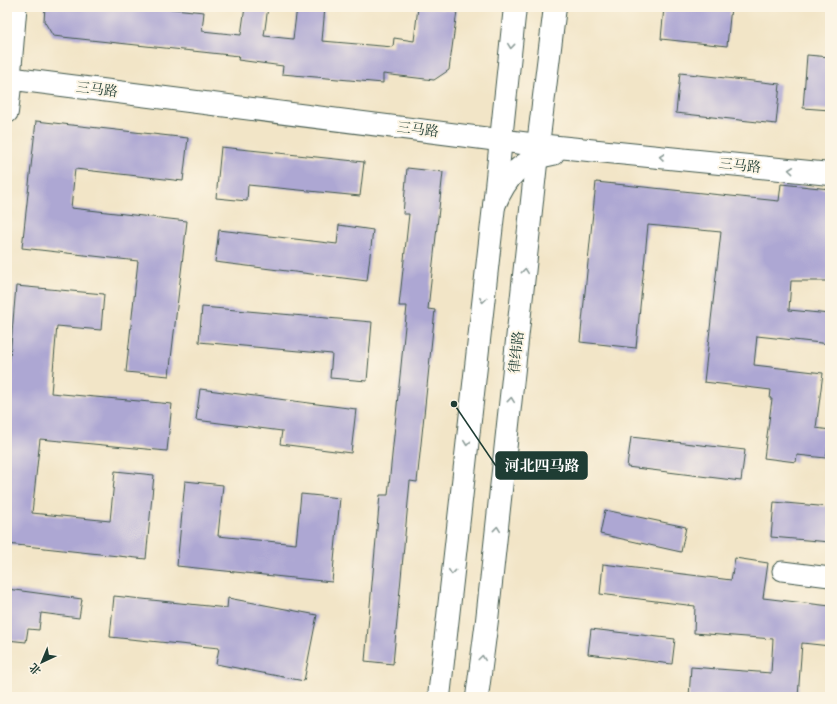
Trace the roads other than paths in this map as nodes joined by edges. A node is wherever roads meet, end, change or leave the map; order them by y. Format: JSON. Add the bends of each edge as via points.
{"nodes":[{"id":1,"x":17,"y":7,"type":"edge"},
{"id":2,"x":514,"y":7,"type":"edge"},
{"id":3,"x":555,"y":7,"type":"edge"},
{"id":4,"x":9,"y":78,"type":"edge"},
{"id":5,"x":7,"y":112,"type":"edge"},
{"id":6,"x":501,"y":140,"type":"junction"},
{"id":7,"x":538,"y":151,"type":"junction"},
{"id":8,"x":830,"y":174,"type":"edge"},
{"id":9,"x":494,"y":206,"type":"junction"},
{"id":10,"x":782,"y":571,"type":"dead end"},
{"id":11,"x":830,"y":576,"type":"edge"},
{"id":12,"x":439,"y":697,"type":"edge"},
{"id":13,"x":477,"y":697,"type":"edge"}],
"edges":[{"from":1,"to":4,"type":"street"},
{"from":2,"to":6,"type":"main road","one_way":true},
{"from":3,"to":7,"type":"main road","name":"律纬路"},
{"from":4,"to":5,"type":"main road"},
{"from":4,"to":6,"type":"main road","name":"三马路"},
{"from":6,"to":7,"type":"main road","name":"三马路"},
{"from":6,"to":9,"type":"main road"},
{"from":8,"to":7,"type":"main road","name":"三马路","one_way":true,"via":[[594,150],[560,153]]},
{"from":7,"to":9,"type":"main road","via":[[516,170]]},
{"from":13,"to":7,"type":"main road","name":"律纬路","one_way":true},
{"from":9,"to":12,"type":"main road","one_way":true},
{"from":10,"to":11,"type":"street"}]}
